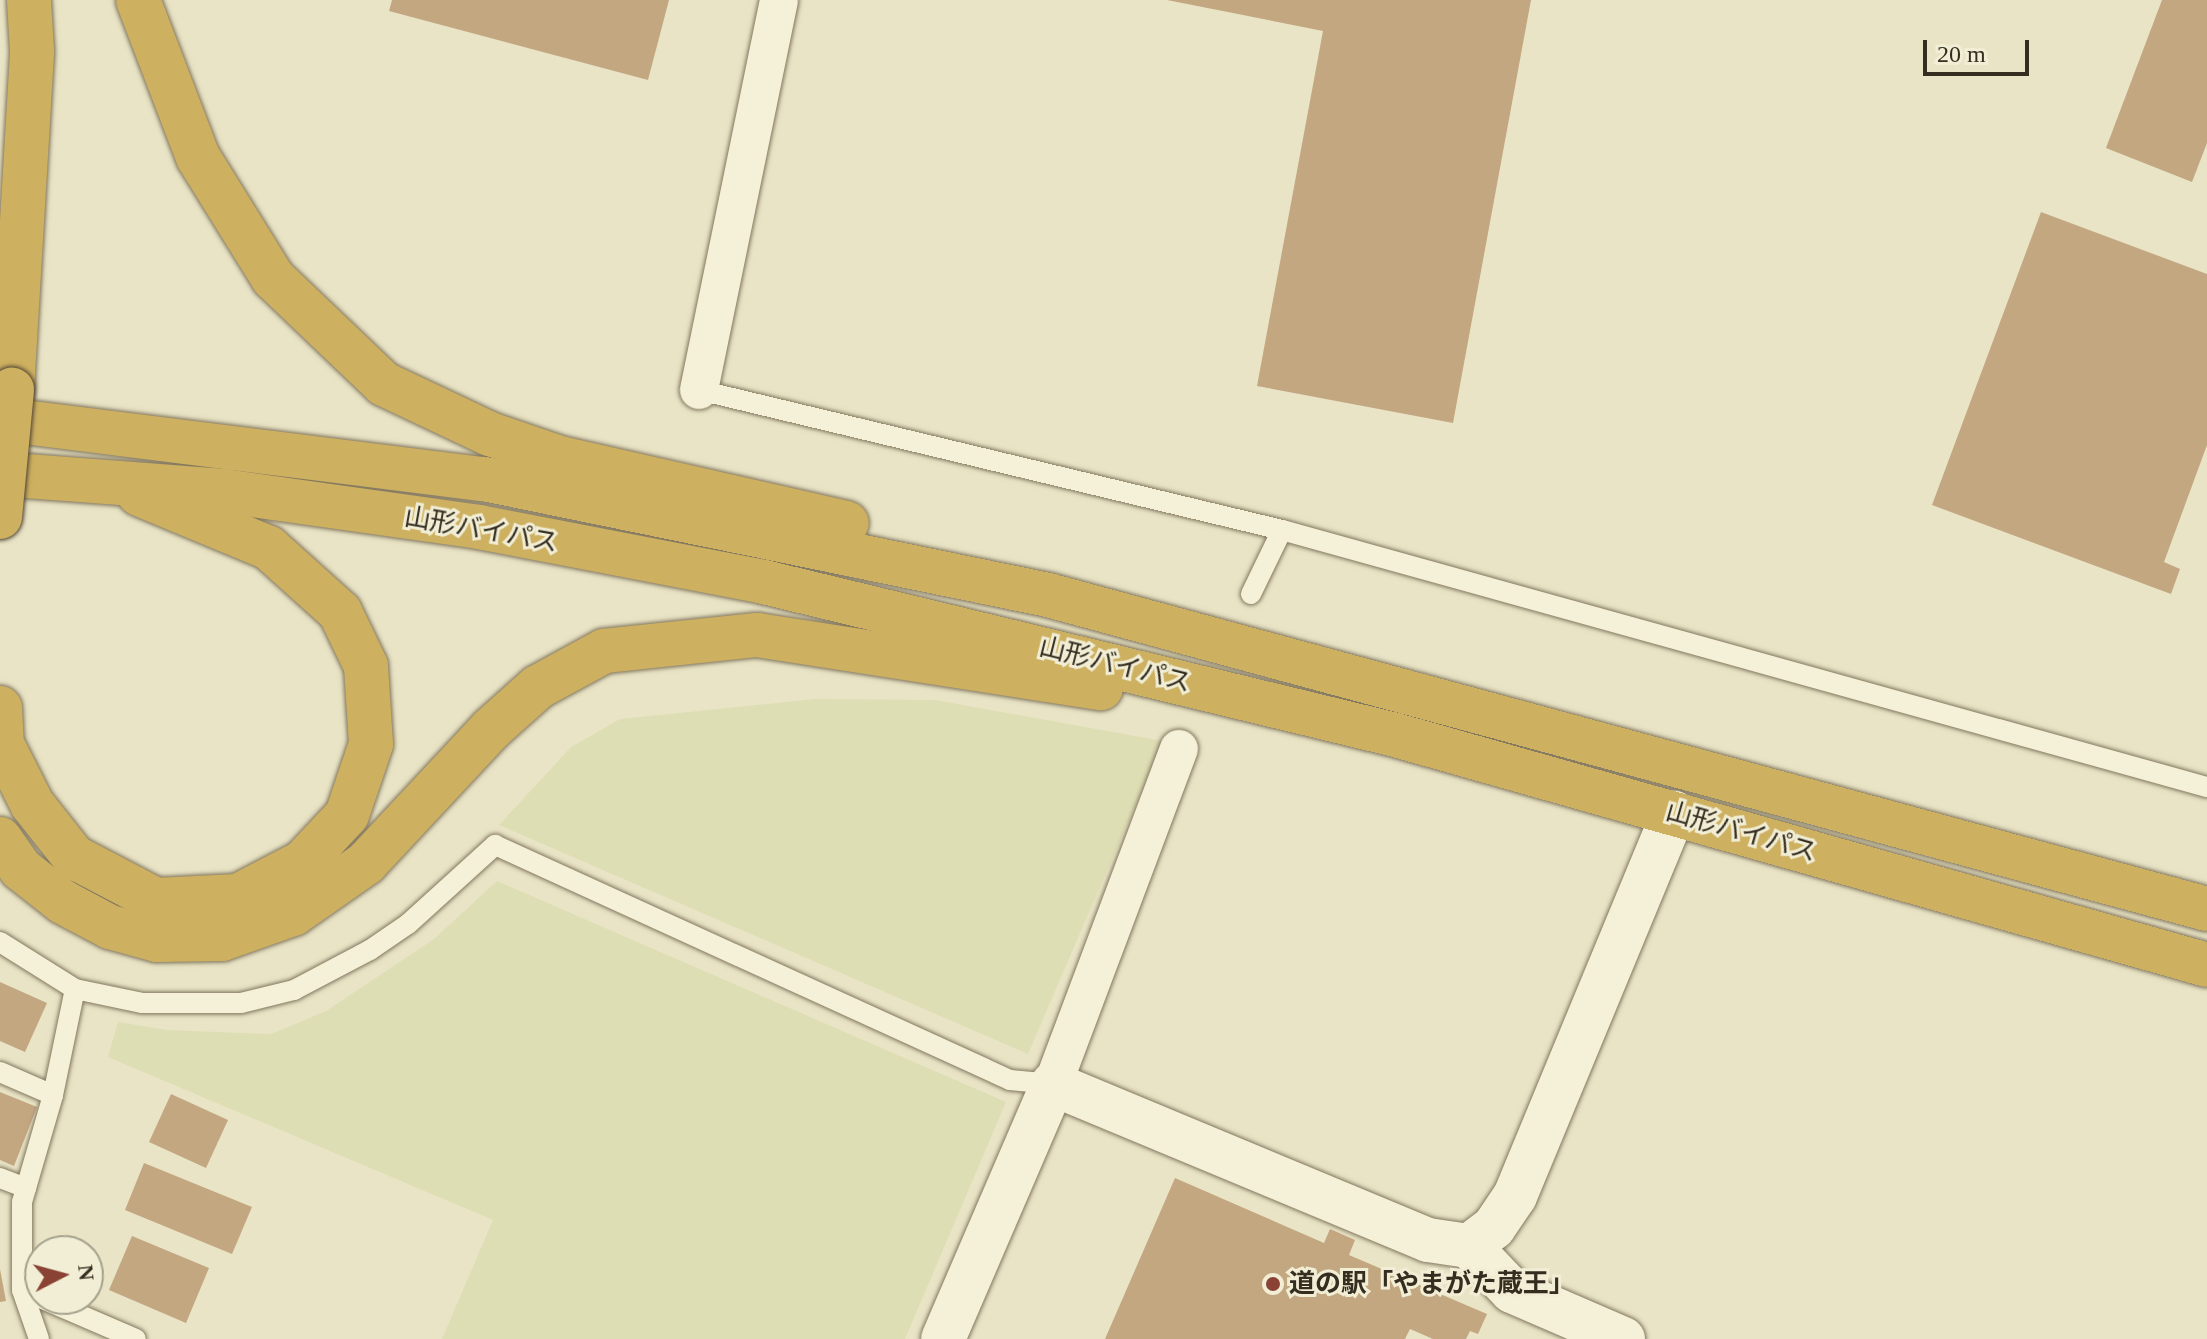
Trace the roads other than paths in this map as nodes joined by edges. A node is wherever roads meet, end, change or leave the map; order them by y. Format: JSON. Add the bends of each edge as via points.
{"nodes":[{"id":1,"x":29,"y":0,"type":"edge"},
{"id":2,"x":138,"y":0,"type":"edge"},
{"id":3,"x":779,"y":0,"type":"edge"},
{"id":4,"x":0,"y":2,"type":"edge"},
{"id":5,"x":0,"y":85,"type":"edge"},
{"id":6,"x":699,"y":390,"type":"joint"},
{"id":7,"x":6,"y":404,"type":"edge"},
{"id":8,"x":0,"y":474,"type":"edge"},
{"id":9,"x":114,"y":482,"type":"junction"},
{"id":10,"x":0,"y":517,"type":"edge"},
{"id":11,"x":1282,"y":530,"type":"junction"},
{"id":12,"x":1251,"y":594,"type":"dead end"},
{"id":13,"x":1173,"y":627,"type":"junction"},
{"id":14,"x":0,"y":708,"type":"edge"},
{"id":15,"x":1392,"y":734,"type":"junction"},
{"id":16,"x":1179,"y":749,"type":"dead end"},
{"id":17,"x":2207,"y":787,"type":"edge"},
{"id":18,"x":1674,"y":813,"type":"junction"},
{"id":19,"x":0,"y":839,"type":"edge"},
{"id":20,"x":2207,"y":909,"type":"edge"},
{"id":21,"x":0,"y":942,"type":"edge"},
{"id":22,"x":2207,"y":965,"type":"edge"},
{"id":23,"x":75,"y":989,"type":"junction"},
{"id":24,"x":0,"y":1072,"type":"edge"},
{"id":25,"x":1053,"y":1084,"type":"junction"},
{"id":26,"x":53,"y":1095,"type":"junction"},
{"id":27,"x":0,"y":1178,"type":"edge"},
{"id":28,"x":26,"y":1188,"type":"junction"},
{"id":29,"x":30,"y":1235,"type":"edge"},
{"id":30,"x":1469,"y":1246,"type":"junction"},
{"id":31,"x":37,"y":1315,"type":"edge"},
{"id":32,"x":80,"y":1315,"type":"edge"},
{"id":33,"x":39,"y":1339,"type":"edge"},
{"id":34,"x":136,"y":1339,"type":"edge"},
{"id":35,"x":943,"y":1339,"type":"edge"},
{"id":36,"x":1623,"y":1339,"type":"edge"}],
"edges":[{"from":1,"to":7,"type":"highway","via":[[32,51]]},
{"from":2,"to":13,"type":"highway","via":[[198,157],[273,278],[384,384],[490,434],[560,458],[1050,569]]},
{"from":3,"to":6,"type":"street"},
{"from":4,"to":5,"type":"highway"},
{"from":6,"to":11,"type":"lane"},
{"from":7,"to":10,"type":"highway","bridge":true},
{"from":7,"to":13,"type":"highway","name":"山形バイパス","via":[[484,479],[1048,595]]},
{"from":8,"to":9,"type":"highway","name":"山形バイパス"},
{"from":9,"to":14,"type":"highway","via":[[269,548],[340,612],[366,666],[371,744],[347,815],[303,862],[238,896],[156,900],[74,857],[32,804],[2,744]]},
{"from":9,"to":15,"type":"highway","name":"山形バイパス","via":[[224,491],[479,527],[749,579]]},
{"from":11,"to":12,"type":"lane"},
{"from":11,"to":17,"type":"lane"},
{"from":13,"to":20,"type":"highway","name":"山形バイパス"},
{"from":15,"to":18,"type":"highway","name":"山形バイパス"},
{"from":15,"to":19,"type":"highway","via":[[757,635],[604,651],[538,687],[491,729],[366,863],[293,914],[222,939],[157,940],[110,927],[63,902],[21,869]]},
{"from":16,"to":25,"type":"street"},
{"from":18,"to":22,"type":"highway","name":"山形バイパス"},
{"from":18,"to":30,"type":"street","via":[[1515,1196],[1494,1227]]},
{"from":21,"to":23,"type":"lane"},
{"from":23,"to":25,"type":"lane","via":[[142,1003],[196,1004],[241,1003],[294,990],[408,924],[495,845],[1010,1080]]},
{"from":23,"to":26,"type":"lane"},
{"from":24,"to":26,"type":"lane"},
{"from":25,"to":30,"type":"street","via":[[1428,1240]]},
{"from":25,"to":35,"type":"street"},
{"from":26,"to":28,"type":"lane"},
{"from":27,"to":28,"type":"lane"},
{"from":28,"to":29,"type":"lane"},
{"from":30,"to":36,"type":"street","via":[[1512,1291]]},
{"from":31,"to":33,"type":"lane"},
{"from":32,"to":34,"type":"lane"}]}
